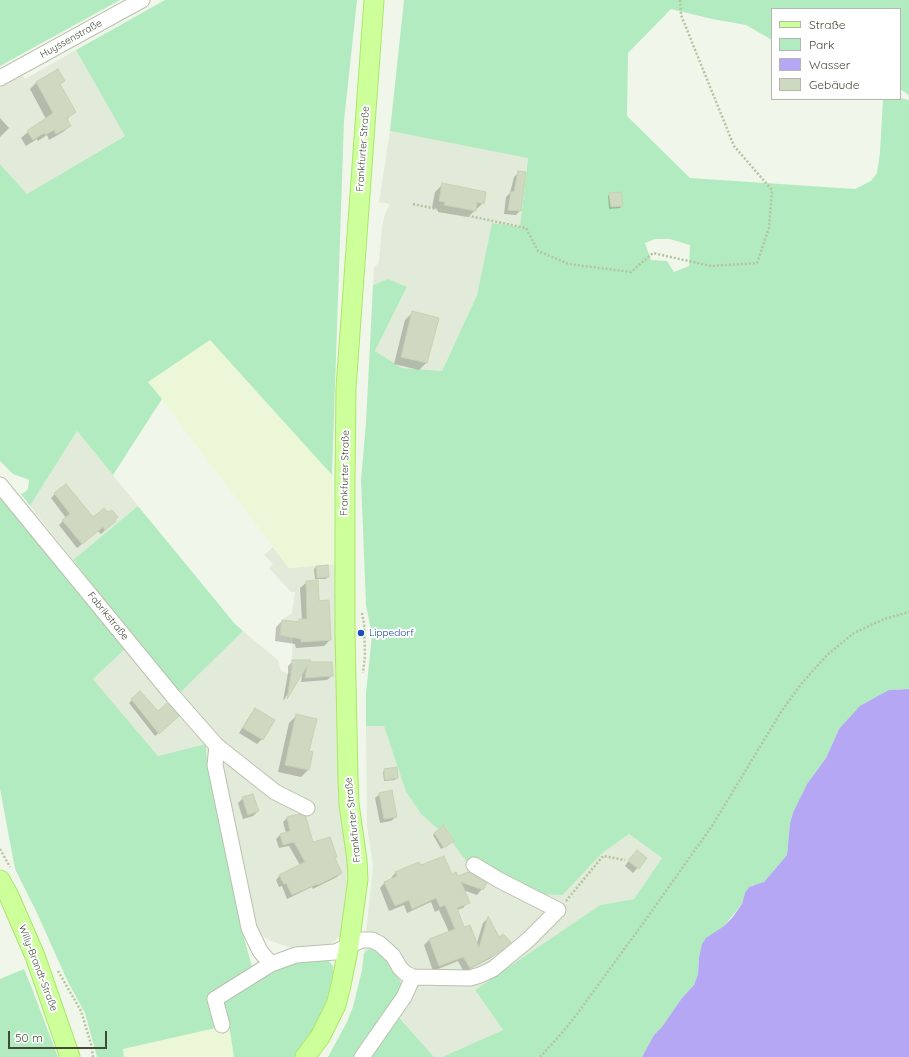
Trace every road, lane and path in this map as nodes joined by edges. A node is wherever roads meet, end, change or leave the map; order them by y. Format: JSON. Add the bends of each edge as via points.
{"nodes":[{"id":1,"x":142,"y":0,"type":"edge"},
{"id":2,"x":374,"y":0,"type":"edge"},
{"id":3,"x":680,"y":0,"type":"edge"},
{"id":4,"x":0,"y":78,"type":"edge"},
{"id":5,"x":413,"y":204,"type":"dead end"},
{"id":6,"x":0,"y":485,"type":"edge"},
{"id":7,"x":361,"y":609,"type":"dead end"},
{"id":8,"x":909,"y":612,"type":"edge"},
{"id":9,"x":362,"y":678,"type":"dead end"},
{"id":10,"x":217,"y":746,"type":"junction"},
{"id":11,"x":307,"y":808,"type":"dead end"},
{"id":12,"x":625,"y":860,"type":"dead end"},
{"id":13,"x":474,"y":865,"type":"dead end"},
{"id":14,"x":0,"y":880,"type":"edge"},
{"id":15,"x":558,"y":910,"type":"junction"},
{"id":16,"x":349,"y":945,"type":"junction"},
{"id":17,"x":271,"y":964,"type":"junction"},
{"id":18,"x":413,"y":977,"type":"junction"},
{"id":19,"x":222,"y":1025,"type":"dead end"},
{"id":20,"x":70,"y":1057,"type":"edge"},
{"id":21,"x":305,"y":1057,"type":"edge"},
{"id":22,"x":362,"y":1057,"type":"edge"},
{"id":23,"x":540,"y":1057,"type":"edge"}],
"edges":[{"from":1,"to":4,"type":"street","name":"Huyssenstraße"},
{"from":2,"to":16,"type":"main road","name":"Frankfurter Straße","via":[[346,388],[344,510],[348,771],[358,871]]},
{"from":3,"to":5,"type":"path","via":[[681,15],[734,146],[772,190],[769,228],[757,263],[711,266],[653,253],[631,272],[569,264],[538,251],[526,228]]},
{"from":6,"to":10,"type":"street","name":"Fabrikstraße"},
{"from":7,"to":9,"type":"path","via":[[365,656]]},
{"from":8,"to":23,"type":"path","via":[[884,619],[854,633],[826,655],[802,683],[781,712],[712,826],[577,1014]]},
{"from":10,"to":11,"type":"street","name":"Fabrikstraße","via":[[275,792]]},
{"from":10,"to":17,"type":"street","via":[[215,765],[249,928],[260,951]]},
{"from":12,"to":15,"type":"path","via":[[603,856]]},
{"from":13,"to":15,"type":"street"},
{"from":14,"to":20,"type":"main road","name":"Willy-Brandt-Straße","via":[[35,956]]},
{"from":15,"to":18,"type":"street","via":[[493,969],[470,978]]},
{"from":16,"to":17,"type":"street","via":[[335,952],[296,955]]},
{"from":16,"to":18,"type":"street","via":[[362,940],[372,940],[380,944],[393,956],[400,968]]},
{"from":16,"to":21,"type":"main road","name":"Frankfurter Straße","via":[[336,1005],[320,1037]]},
{"from":17,"to":19,"type":"street","via":[[215,999]]},
{"from":18,"to":22,"type":"street","via":[[404,997]]}]}
